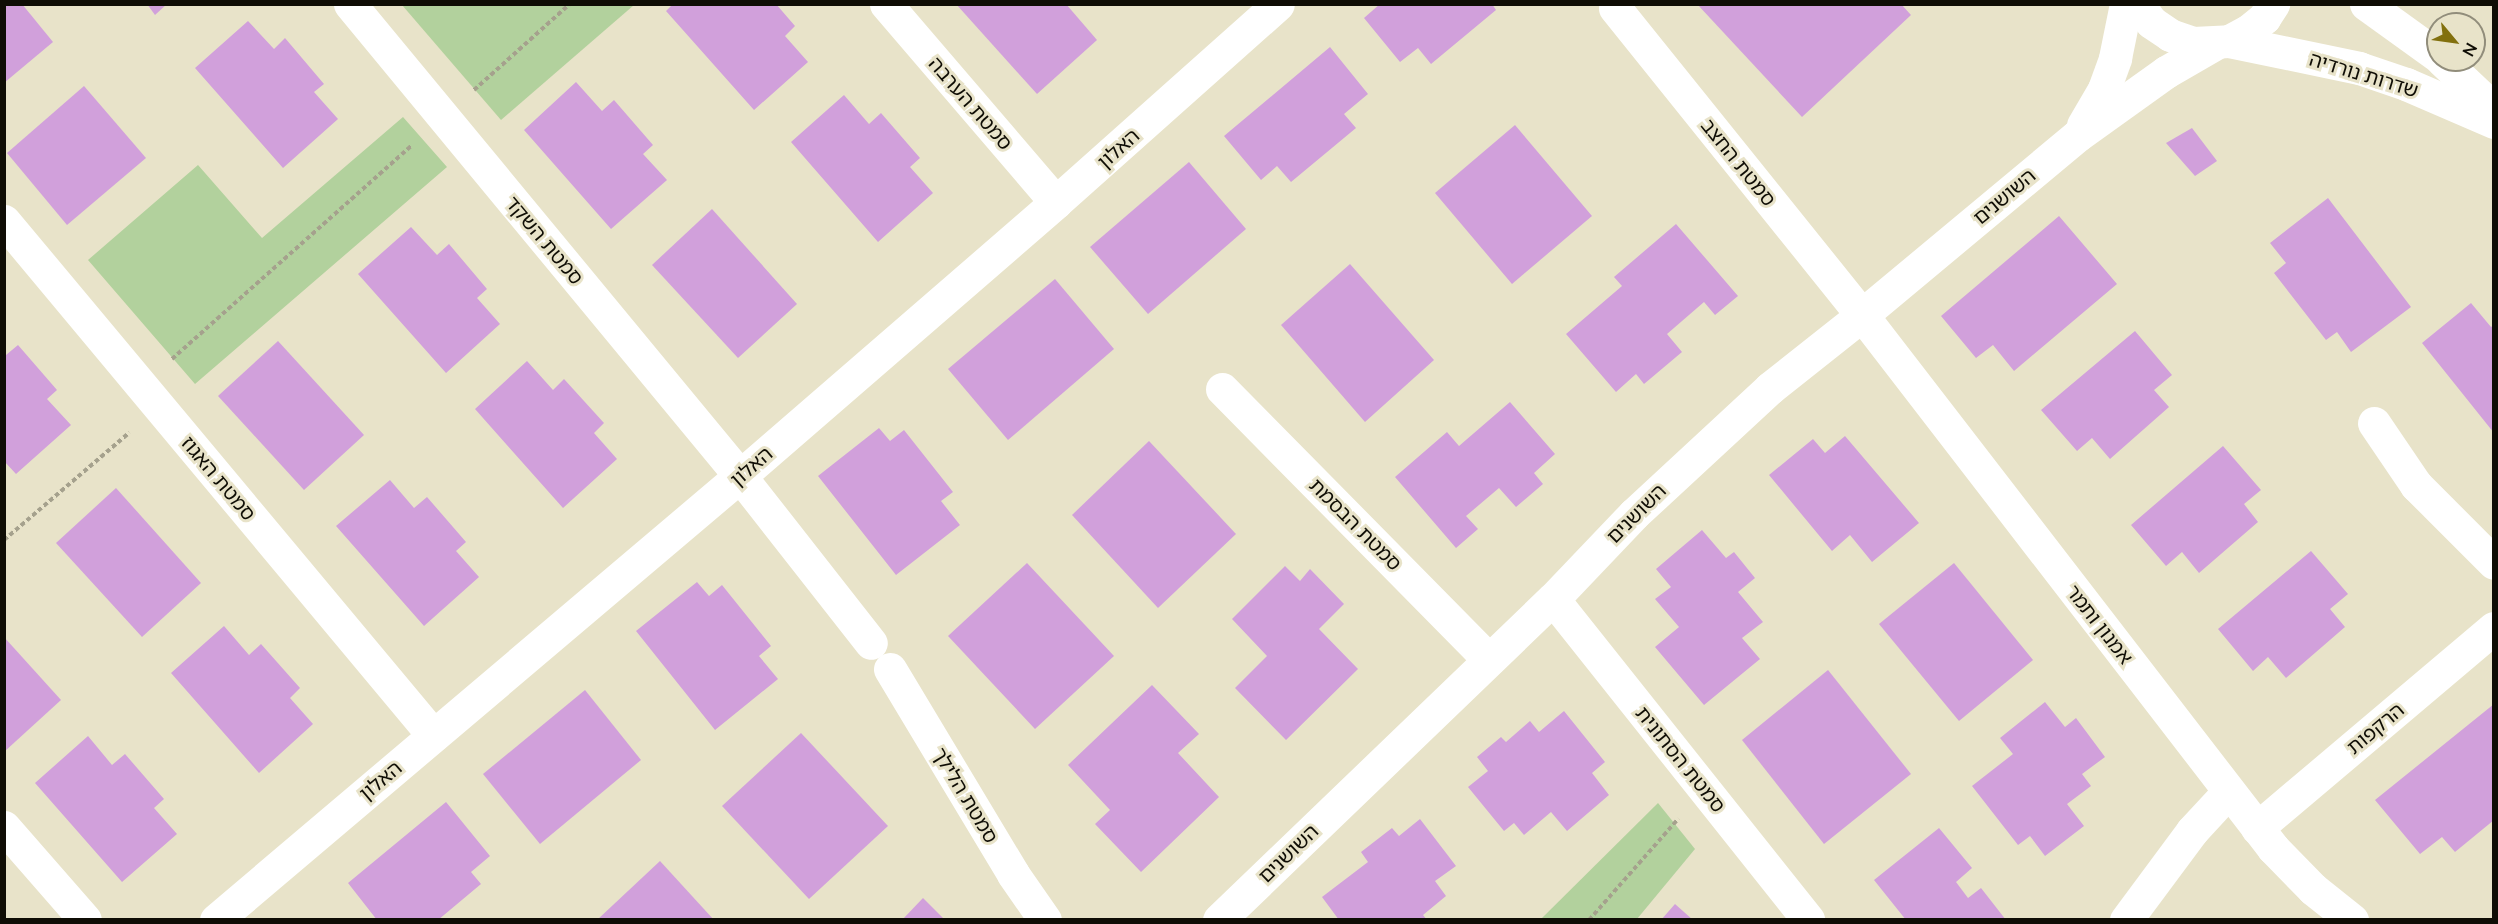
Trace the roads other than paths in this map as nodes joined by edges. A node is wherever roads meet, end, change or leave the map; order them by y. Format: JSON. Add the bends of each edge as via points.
{"nodes":[{"id":1,"x":350,"y":4,"type":"edge"},
{"id":2,"x":886,"y":4,"type":"edge"},
{"id":3,"x":1278,"y":4,"type":"edge"},
{"id":4,"x":2126,"y":4,"type":"edge"},
{"id":5,"x":2138,"y":4,"type":"edge"},
{"id":6,"x":2274,"y":4,"type":"edge"},
{"id":7,"x":2366,"y":4,"type":"edge"},
{"id":8,"x":1615,"y":9,"type":"dead end"},
{"id":9,"x":2223,"y":42,"type":"junction"},
{"id":10,"x":2426,"y":47,"type":"edge"},
{"id":11,"x":2454,"y":72,"type":"edge"},
{"id":12,"x":2493,"y":109,"type":"edge"},
{"id":13,"x":2493,"y":123,"type":"edge"},
{"id":14,"x":2078,"y":135,"type":"junction"},
{"id":15,"x":1056,"y":202,"type":"junction"},
{"id":16,"x":4,"y":222,"type":"edge"},
{"id":17,"x":1862,"y":315,"type":"junction"},
{"id":18,"x":1222,"y":389,"type":"dead end"},
{"id":19,"x":2374,"y":423,"type":"dead end"},
{"id":20,"x":740,"y":476,"type":"junction"},
{"id":21,"x":2493,"y":563,"type":"edge"},
{"id":22,"x":1553,"y":599,"type":"junction"},
{"id":23,"x":2493,"y":628,"type":"edge"},
{"id":24,"x":871,"y":643,"type":"dead end"},
{"id":25,"x":1490,"y":660,"type":"junction"},
{"id":26,"x":890,"y":669,"type":"dead end"},
{"id":27,"x":433,"y":735,"type":"junction"},
{"id":28,"x":2229,"y":791,"type":"junction"},
{"id":29,"x":4,"y":827,"type":"edge"},
{"id":30,"x":2258,"y":828,"type":"junction"},
{"id":31,"x":85,"y":920,"type":"edge"},
{"id":32,"x":216,"y":920,"type":"edge"},
{"id":33,"x":1045,"y":920,"type":"edge"},
{"id":34,"x":1219,"y":920,"type":"edge"},
{"id":35,"x":1808,"y":920,"type":"edge"},
{"id":36,"x":2126,"y":920,"type":"edge"},
{"id":37,"x":2352,"y":920,"type":"edge"}],
"edges":[{"from":1,"to":20,"type":"street","name":"סמטת השקד"},
{"from":2,"to":15,"type":"street","name":"סמטת הערבה"},
{"from":3,"to":15,"type":"street","name":"האלון"},
{"from":4,"to":14,"type":"street","name":"השושנים","via":[[2104,89]]},
{"from":5,"to":9,"type":"street","name":"שדרות נורדיה","via":[[2151,22],[2170,35],[2193,43]]},
{"from":6,"to":9,"type":"street","name":"השושנים","via":[[2248,31]]},
{"from":7,"to":10,"type":"street","name":"שדרות נורדיה"},
{"from":8,"to":17,"type":"street","name":"סמטת החצב"},
{"from":9,"to":13,"type":"street","name":"שדרות נורדיה","via":[[2359,68],[2406,84]]},
{"from":9,"to":14,"type":"street","name":"השושנים","via":[[2166,72]]},
{"from":11,"to":12,"type":"street","name":"שדרות נורדיה"},
{"from":14,"to":17,"type":"street","name":"השושנים"},
{"from":15,"to":20,"type":"street","name":"האלון"},
{"from":16,"to":27,"type":"street","name":"סמטת האגוז"},
{"from":17,"to":22,"type":"street","name":"השושנים","via":[[1704,447]]},
{"from":17,"to":28,"type":"street","name":"אמנון ותמר"},
{"from":18,"to":25,"type":"street","name":"סמטת הבסמת"},
{"from":19,"to":21,"type":"street","via":[[2416,485]]},
{"from":20,"to":24,"type":"street"},
{"from":20,"to":27,"type":"street","name":"האלון"},
{"from":22,"to":25,"type":"street","name":"השושנים"},
{"from":22,"to":35,"type":"street","name":"סמטת הסתונית"},
{"from":23,"to":30,"type":"street","name":"הרקפות"},
{"from":25,"to":34,"type":"street","name":"השושנים"},
{"from":26,"to":33,"type":"street","name":"סמטת הלילך","via":[[1013,874]]},
{"from":27,"to":32,"type":"street","name":"האלון"},
{"from":28,"to":30,"type":"street","name":"אמנון ותמר"},
{"from":28,"to":36,"type":"street","via":[[2186,839]]},
{"from":29,"to":31,"type":"street"},
{"from":30,"to":37,"type":"street","name":"אמנון ותמר","via":[[2313,889]]}]}
